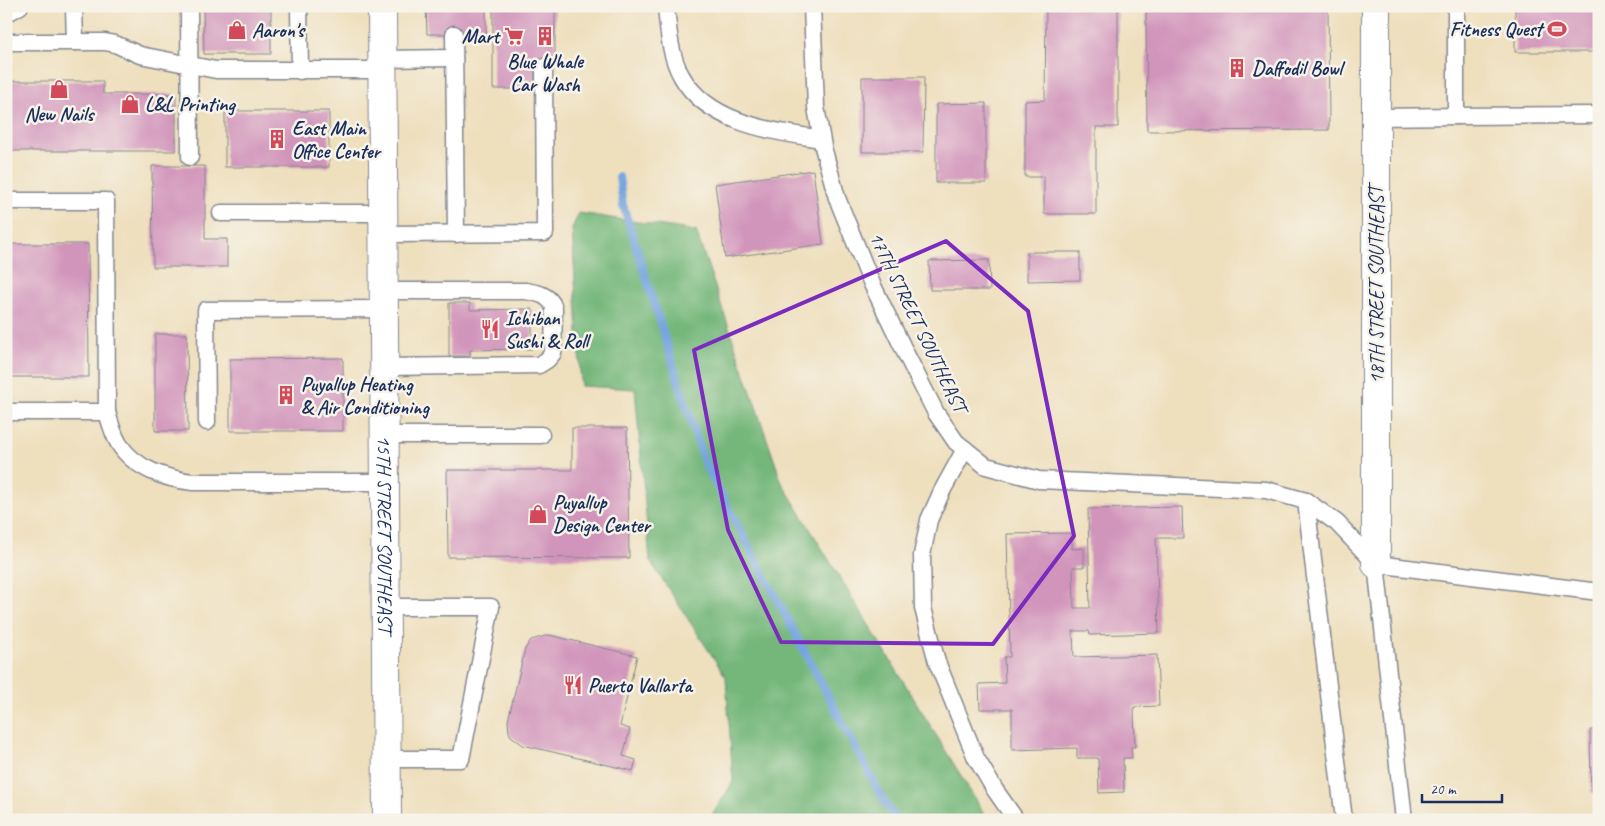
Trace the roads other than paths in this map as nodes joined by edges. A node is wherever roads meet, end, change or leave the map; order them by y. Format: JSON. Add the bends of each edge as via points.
{"nodes":[{"id":1,"x":20,"y":6,"type":"edge"},
{"id":2,"x":74,"y":6,"type":"edge"},
{"id":3,"x":189,"y":6,"type":"edge"},
{"id":4,"x":299,"y":6,"type":"edge"},
{"id":5,"x":382,"y":6,"type":"edge"},
{"id":6,"x":666,"y":6,"type":"edge"},
{"id":7,"x":812,"y":6,"type":"edge"},
{"id":8,"x":1376,"y":6,"type":"edge"},
{"id":9,"x":1456,"y":6,"type":"edge"},
{"id":10,"x":6,"y":11,"type":"edge"},
{"id":11,"x":454,"y":34,"type":"dead end"},
{"id":12,"x":6,"y":42,"type":"edge"},
{"id":13,"x":74,"y":42,"type":"junction"},
{"id":14,"x":454,"y":58,"type":"junction"},
{"id":15,"x":189,"y":64,"type":"junction"},
{"id":16,"x":382,"y":64,"type":"junction"},
{"id":17,"x":544,"y":67,"type":"dead end"},
{"id":18,"x":300,"y":71,"type":"junction"},
{"id":19,"x":1599,"y":115,"type":"edge"},
{"id":20,"x":1456,"y":116,"type":"junction"},
{"id":21,"x":1376,"y":117,"type":"junction"},
{"id":22,"x":821,"y":139,"type":"junction"},
{"id":23,"x":190,"y":157,"type":"dead end"},
{"id":24,"x":6,"y":201,"type":"edge"},
{"id":25,"x":221,"y":214,"type":"dead end"},
{"id":26,"x":384,"y":224,"type":"junction"},
{"id":27,"x":456,"y":234,"type":"junction"},
{"id":28,"x":384,"y":300,"type":"junction"},
{"id":29,"x":384,"y":366,"type":"junction"},
{"id":30,"x":6,"y":412,"type":"edge"},
{"id":31,"x":107,"y":412,"type":"junction"},
{"id":32,"x":207,"y":422,"type":"dead end"},
{"id":33,"x":541,"y":435,"type":"dead end"},
{"id":34,"x":385,"y":436,"type":"junction"},
{"id":35,"x":965,"y":449,"type":"junction"},
{"id":36,"x":386,"y":482,"type":"junction"},
{"id":37,"x":1306,"y":501,"type":"junction"},
{"id":38,"x":1376,"y":564,"type":"junction"},
{"id":39,"x":1599,"y":592,"type":"edge"},
{"id":40,"x":386,"y":607,"type":"junction"},
{"id":41,"x":388,"y":759,"type":"junction"},
{"id":42,"x":387,"y":820,"type":"edge"},
{"id":43,"x":1016,"y":820,"type":"edge"},
{"id":44,"x":1344,"y":820,"type":"edge"},
{"id":45,"x":1404,"y":820,"type":"edge"}],
"edges":[{"from":1,"to":10,"type":"lane"},
{"from":2,"to":13,"type":"lane"},
{"from":3,"to":15,"type":"lane"},
{"from":4,"to":18,"type":"lane"},
{"from":5,"to":16,"type":"street","name":"15TH STREET SOUTHEAST"},
{"from":6,"to":22,"type":"lane","via":[[669,42],[681,77],[698,98],[725,116],[766,130]]},
{"from":7,"to":22,"type":"lane","name":"17TH STREET SOUTHEAST","via":[[816,107]]},
{"from":8,"to":21,"type":"street","name":"18TH STREET SOUTHEAST"},
{"from":9,"to":20,"type":"lane"},
{"from":11,"to":14,"type":"lane"},
{"from":12,"to":13,"type":"lane"},
{"from":13,"to":15,"type":"lane","via":[[105,42],[140,55]]},
{"from":14,"to":16,"type":"lane"},
{"from":14,"to":27,"type":"lane"},
{"from":15,"to":18,"type":"lane","via":[[216,70]]},
{"from":15,"to":23,"type":"lane"},
{"from":16,"to":18,"type":"lane"},
{"from":16,"to":26,"type":"street","name":"15TH STREET SOUTHEAST"},
{"from":17,"to":27,"type":"lane","via":[[545,233]]},
{"from":19,"to":20,"type":"lane"},
{"from":20,"to":21,"type":"lane"},
{"from":21,"to":38,"type":"street","name":"18TH STREET SOUTHEAST"},
{"from":22,"to":35,"type":"lane","name":"17TH STREET SOUTHEAST","via":[[837,198],[872,284],[936,413],[956,442]]},
{"from":24,"to":31,"type":"lane","via":[[106,201]]},
{"from":25,"to":26,"type":"lane"},
{"from":26,"to":27,"type":"lane"},
{"from":26,"to":28,"type":"street","name":"15TH STREET SOUTHEAST"},
{"from":28,"to":29,"type":"street","name":"15TH STREET SOUTHEAST"},
{"from":28,"to":29,"type":"lane","via":[[526,291],[544,296],[554,308],[553,353],[539,365]]},
{"from":28,"to":32,"type":"lane","via":[[206,310]]},
{"from":29,"to":34,"type":"street","name":"15TH STREET SOUTHEAST"},
{"from":30,"to":31,"type":"lane"},
{"from":31,"to":36,"type":"lane","via":[[120,446],[133,459],[162,477],[193,482]]},
{"from":33,"to":34,"type":"lane"},
{"from":34,"to":36,"type":"street","name":"15TH STREET SOUTHEAST"},
{"from":35,"to":37,"type":"lane","name":"17TH STREET SOUTHEAST","via":[[986,466],[1039,480],[1266,490]]},
{"from":35,"to":43,"type":"lane","via":[[929,520],[922,554],[923,608],[937,662],[976,758]]},
{"from":36,"to":40,"type":"street","name":"15TH STREET SOUTHEAST"},
{"from":37,"to":38,"type":"lane","name":"17TH STREET SOUTHEAST","via":[[1337,523]]},
{"from":37,"to":44,"type":"lane"},
{"from":38,"to":39,"type":"lane"},
{"from":38,"to":45,"type":"lane"},
{"from":40,"to":41,"type":"street","name":"15TH STREET SOUTHEAST"},
{"from":40,"to":41,"type":"lane","via":[[491,607],[461,759]]},
{"from":41,"to":42,"type":"street","name":"15TH STREET SOUTHEAST"}]}
